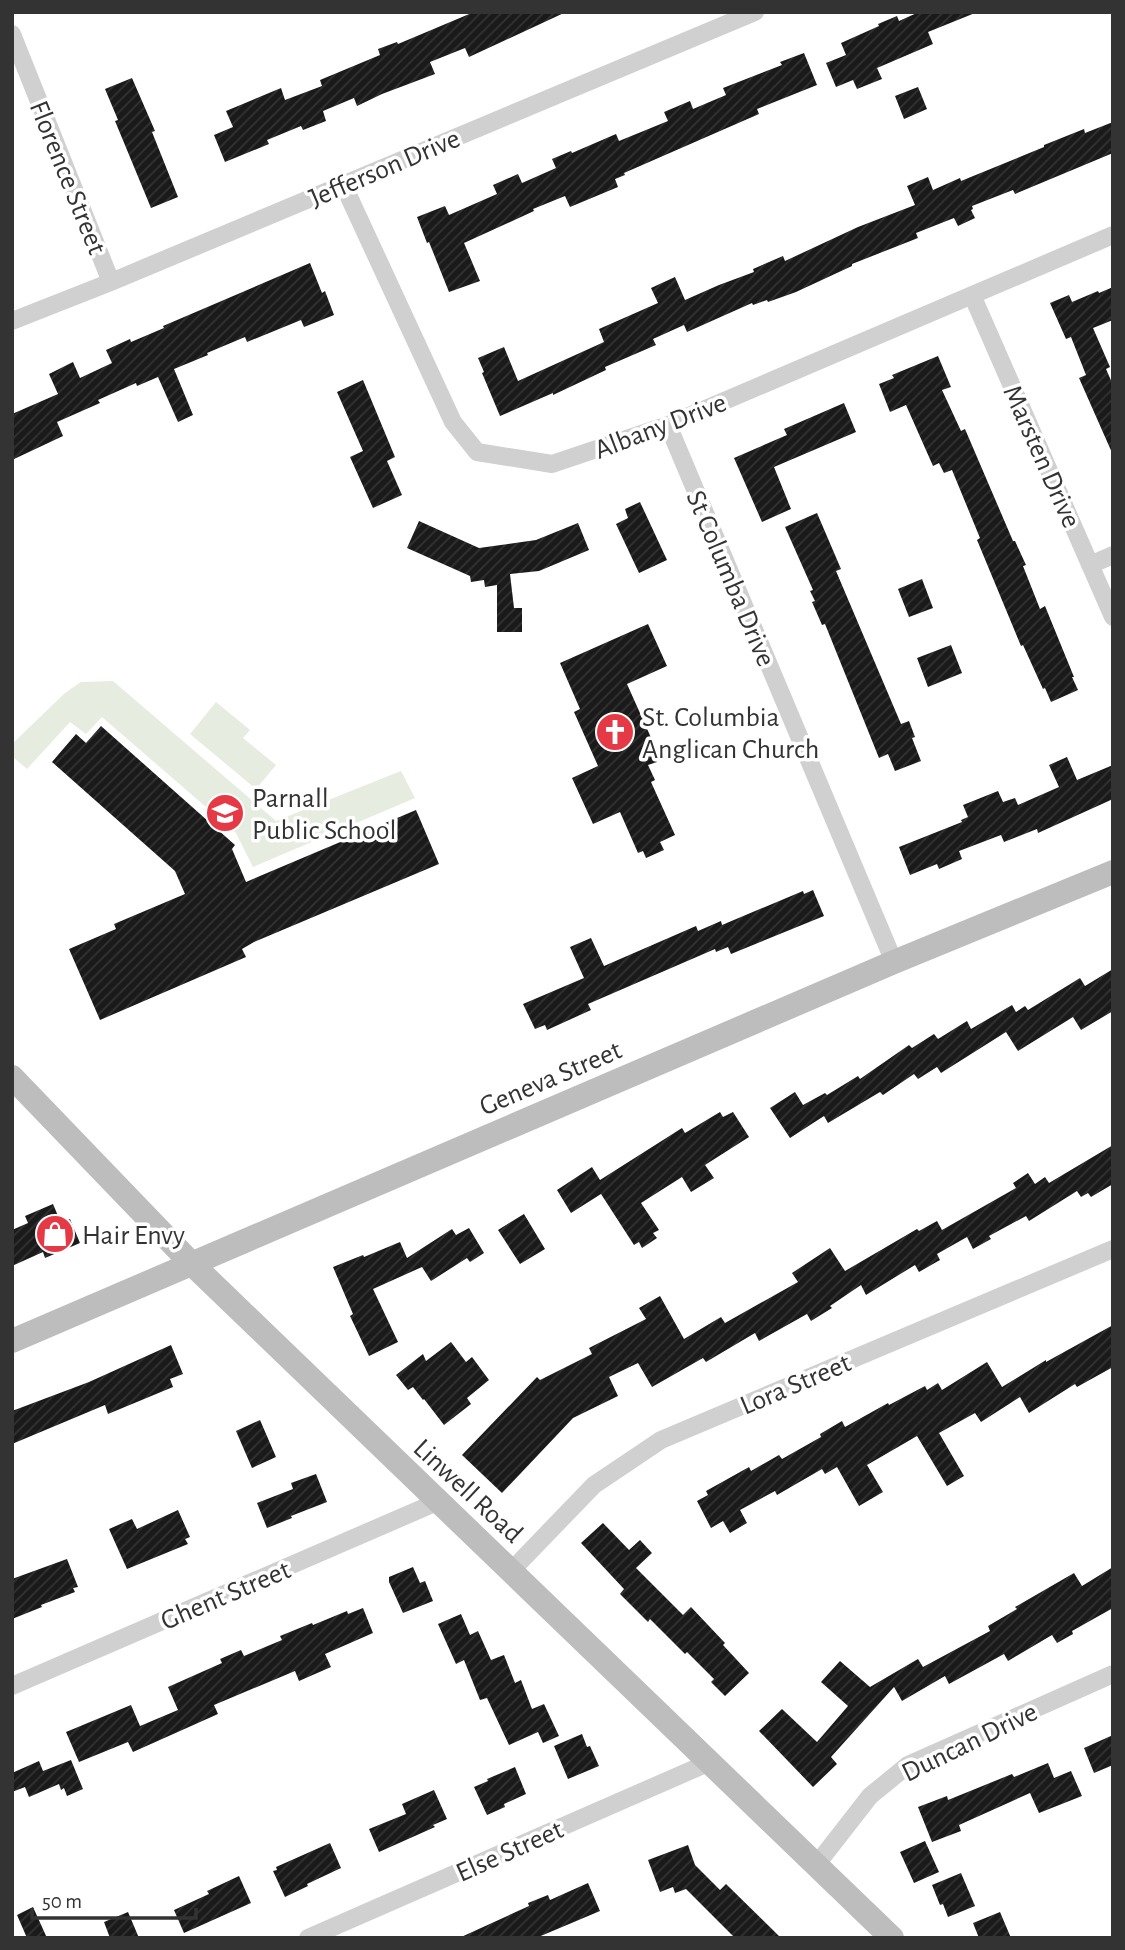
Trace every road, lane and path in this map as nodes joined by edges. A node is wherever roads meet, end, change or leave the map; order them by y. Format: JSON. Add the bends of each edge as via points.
{"nodes":[{"id":1,"x":755,"y":12,"type":"edge"},
{"id":2,"x":12,"y":34,"type":"edge"},
{"id":3,"x":342,"y":184,"type":"junction"},
{"id":4,"x":1113,"y":235,"type":"edge"},
{"id":5,"x":111,"y":282,"type":"junction"},
{"id":6,"x":972,"y":295,"type":"junction"},
{"id":7,"x":12,"y":321,"type":"edge"},
{"id":8,"x":668,"y":425,"type":"junction"},
{"id":9,"x":1113,"y":555,"type":"edge"},
{"id":10,"x":1090,"y":565,"type":"junction"},
{"id":11,"x":1113,"y":617,"type":"edge"},
{"id":12,"x":1113,"y":872,"type":"edge"},
{"id":13,"x":894,"y":962,"type":"junction"},
{"id":14,"x":12,"y":1077,"type":"edge"},
{"id":15,"x":1113,"y":1249,"type":"edge"},
{"id":16,"x":191,"y":1264,"type":"junction"},
{"id":17,"x":12,"y":1341,"type":"edge"},
{"id":18,"x":437,"y":1502,"type":"junction"},
{"id":19,"x":511,"y":1571,"type":"junction"},
{"id":20,"x":1113,"y":1674,"type":"edge"},
{"id":21,"x":12,"y":1686,"type":"edge"},
{"id":22,"x":710,"y":1762,"type":"junction"},
{"id":23,"x":817,"y":1864,"type":"junction"},
{"id":24,"x":888,"y":1936,"type":"edge"},
{"id":25,"x":308,"y":1938,"type":"edge"}],
"edges":[{"from":1,"to":3,"type":"street","name":"Jefferson Drive"},
{"from":2,"to":5,"type":"street","name":"Florence Street"},
{"from":3,"to":5,"type":"street","name":"Jefferson Drive"},
{"from":3,"to":8,"type":"street","name":"Albany Drive","via":[[453,422],[477,452],[552,464]]},
{"from":4,"to":6,"type":"street","name":"Albany Drive"},
{"from":5,"to":7,"type":"street","name":"Jefferson Drive"},
{"from":6,"to":8,"type":"street","name":"Albany Drive"},
{"from":6,"to":10,"type":"street","name":"Marsten Drive"},
{"from":8,"to":13,"type":"street","name":"St Columba Drive"},
{"from":9,"to":10,"type":"street"},
{"from":10,"to":11,"type":"street","name":"Marsten Drive"},
{"from":12,"to":13,"type":"main road","name":"Geneva Street"},
{"from":13,"to":16,"type":"main road","name":"Geneva Street"},
{"from":14,"to":16,"type":"main road","name":"Linwell Road"},
{"from":15,"to":19,"type":"street","name":"Lora Street","via":[[661,1440],[594,1485]]},
{"from":16,"to":17,"type":"main road","name":"Geneva Street"},
{"from":16,"to":18,"type":"main road","name":"Linwell Road"},
{"from":18,"to":19,"type":"main road","name":"Linwell Road"},
{"from":18,"to":21,"type":"street","name":"Ghent Street"},
{"from":19,"to":22,"type":"main road","name":"Linwell Road"},
{"from":20,"to":23,"type":"street","name":"Duncan Drive","via":[[908,1765],[870,1796]]},
{"from":22,"to":23,"type":"main road","name":"Linwell Road"},
{"from":22,"to":25,"type":"street","name":"Else Street"},
{"from":23,"to":24,"type":"main road","name":"Linwell Road"}]}
